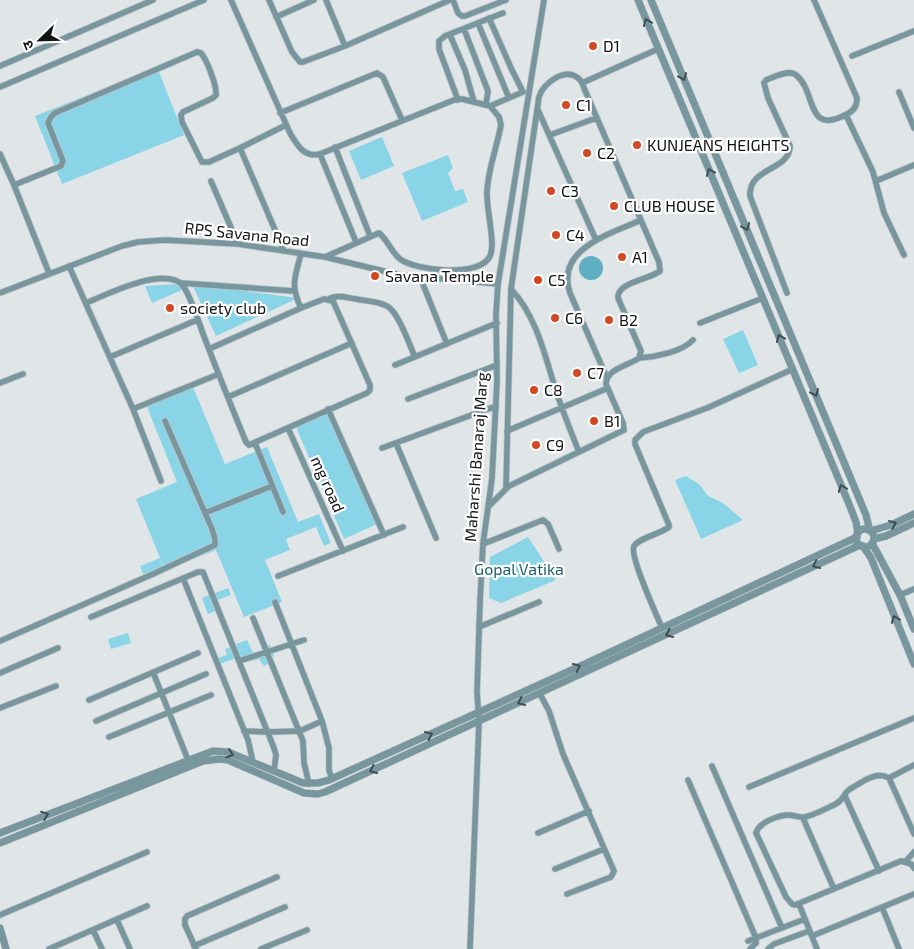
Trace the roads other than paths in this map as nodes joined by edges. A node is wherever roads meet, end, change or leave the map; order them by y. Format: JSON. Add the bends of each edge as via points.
{"nodes":[{"id":1,"x":153,"y":0,"type":"edge"},
{"id":2,"x":204,"y":0,"type":"edge"},
{"id":3,"x":231,"y":0,"type":"edge"},
{"id":4,"x":269,"y":0,"type":"edge"},
{"id":5,"x":314,"y":0,"type":"edge"},
{"id":6,"x":326,"y":0,"type":"edge"},
{"id":7,"x":452,"y":0,"type":"edge"},
{"id":8,"x":506,"y":0,"type":"edge"},
{"id":9,"x":544,"y":0,"type":"edge"},
{"id":10,"x":638,"y":0,"type":"edge"},
{"id":11,"x":651,"y":0,"type":"edge"},
{"id":12,"x":814,"y":0,"type":"edge"},
{"id":13,"x":504,"y":12,"type":"dead end"},
{"id":14,"x":276,"y":17,"type":"junction"},
{"id":15,"x":489,"y":18,"type":"junction"},
{"id":16,"x":478,"y":23,"type":"junction"},
{"id":17,"x":464,"y":29,"type":"junction"},
{"id":18,"x":914,"y":31,"type":"edge"},
{"id":19,"x":450,"y":34,"type":"junction"},
{"id":20,"x":345,"y":46,"type":"junction"},
{"id":21,"x":658,"y":49,"type":"junction"},
{"id":22,"x":852,"y":56,"type":"dead end"},
{"id":23,"x":0,"y":66,"type":"edge"},
{"id":24,"x":582,"y":83,"type":"junction"},
{"id":25,"x":0,"y":87,"type":"edge"},
{"id":26,"x":899,"y":92,"type":"dead end"},
{"id":27,"x":509,"y":98,"type":"junction"},
{"id":28,"x":458,"y":100,"type":"junction"},
{"id":29,"x":474,"y":102,"type":"junction"},
{"id":30,"x":488,"y":105,"type":"junction"},
{"id":31,"x":538,"y":110,"type":"junction"},
{"id":32,"x":280,"y":112,"type":"junction"},
{"id":33,"x":846,"y":115,"type":"junction"},
{"id":34,"x":596,"y":118,"type":"junction"},
{"id":35,"x":402,"y":120,"type":"junction"},
{"id":36,"x":286,"y":125,"type":"junction"},
{"id":37,"x":914,"y":128,"type":"edge"},
{"id":38,"x":550,"y":135,"type":"junction"},
{"id":39,"x":240,"y":148,"type":"junction"},
{"id":40,"x":335,"y":148,"type":"junction"},
{"id":41,"x":0,"y":154,"type":"edge"},
{"id":42,"x":320,"y":154,"type":"junction"},
{"id":43,"x":914,"y":165,"type":"edge"},
{"id":44,"x":212,"y":181,"type":"dead end"},
{"id":45,"x":876,"y":181,"type":"junction"},
{"id":46,"x":14,"y":184,"type":"junction"},
{"id":47,"x":641,"y":220,"type":"junction"},
{"id":48,"x":370,"y":236,"type":"junction"},
{"id":49,"x":596,"y":240,"type":"junction"},
{"id":50,"x":356,"y":242,"type":"junction"},
{"id":51,"x":238,"y":244,"type":"junction"},
{"id":52,"x":284,"y":251,"type":"junction"},
{"id":53,"x":301,"y":254,"type":"junction"},
{"id":54,"x":904,"y":255,"type":"dead end"},
{"id":55,"x":326,"y":258,"type":"junction"},
{"id":56,"x":70,"y":266,"type":"junction"},
{"id":57,"x":49,"y":273,"type":"junction"},
{"id":58,"x":420,"y":278,"type":"junction"},
{"id":59,"x":181,"y":283,"type":"junction"},
{"id":60,"x":498,"y":284,"type":"junction"},
{"id":61,"x":511,"y":290,"type":"junction"},
{"id":62,"x":294,"y":291,"type":"junction"},
{"id":63,"x":0,"y":293,"type":"edge"},
{"id":64,"x":787,"y":293,"type":"dead end"},
{"id":65,"x":763,"y":298,"type":"junction"},
{"id":66,"x":330,"y":299,"type":"junction"},
{"id":67,"x":86,"y":303,"type":"junction"},
{"id":68,"x":301,"y":308,"type":"junction"},
{"id":69,"x":197,"y":320,"type":"junction"},
{"id":70,"x":497,"y":323,"type":"junction"},
{"id":71,"x":700,"y":324,"type":"dead end"},
{"id":72,"x":693,"y":340,"type":"dead end"},
{"id":73,"x":352,"y":343,"type":"junction"},
{"id":74,"x":447,"y":344,"type":"junction"},
{"id":75,"x":209,"y":349,"type":"junction"},
{"id":76,"x":415,"y":357,"type":"junction"},
{"id":77,"x":110,"y":358,"type":"junction"},
{"id":78,"x":639,"y":358,"type":"junction"},
{"id":79,"x":497,"y":364,"type":"junction"},
{"id":80,"x":396,"y":366,"type":"dead end"},
{"id":81,"x":793,"y":370,"type":"junction"},
{"id":82,"x":23,"y":374,"type":"dead end"},
{"id":83,"x":219,"y":374,"type":"junction"},
{"id":84,"x":607,"y":378,"type":"junction"},
{"id":85,"x":0,"y":383,"type":"edge"},
{"id":86,"x":608,"y":388,"type":"junction"},
{"id":87,"x":228,"y":397,"type":"junction"},
{"id":88,"x":408,"y":399,"type":"dead end"},
{"id":89,"x":496,"y":406,"type":"junction"},
{"id":90,"x":562,"y":409,"type":"junction"},
{"id":91,"x":133,"y":410,"type":"junction"},
{"id":92,"x":328,"y":410,"type":"junction"},
{"id":93,"x":165,"y":421,"type":"dead end"},
{"id":94,"x":288,"y":428,"type":"junction"},
{"id":95,"x":507,"y":431,"type":"junction"},
{"id":96,"x":255,"y":443,"type":"junction"},
{"id":97,"x":396,"y":443,"type":"junction"},
{"id":98,"x":382,"y":448,"type":"dead end"},
{"id":99,"x":579,"y":452,"type":"junction"},
{"id":100,"x":161,"y":481,"type":"dead end"},
{"id":101,"x":272,"y":486,"type":"junction"},
{"id":102,"x":506,"y":488,"type":"junction"},
{"id":103,"x":489,"y":506,"type":"junction"},
{"id":104,"x":283,"y":512,"type":"dead end"},
{"id":105,"x":205,"y":513,"type":"junction"},
{"id":106,"x":914,"y":514,"type":"edge"},
{"id":107,"x":914,"y":523,"type":"edge"},
{"id":108,"x":403,"y":527,"type":"dead end"},
{"id":109,"x":870,"y":531,"type":"junction"},
{"id":110,"x":384,"y":535,"type":"junction"},
{"id":111,"x":858,"y":535,"type":"junction"},
{"id":112,"x":436,"y":538,"type":"dead end"},
{"id":113,"x":873,"y":541,"type":"junction"},
{"id":114,"x":483,"y":544,"type":"junction"},
{"id":115,"x":861,"y":545,"type":"junction"},
{"id":116,"x":560,"y":550,"type":"dead end"},
{"id":117,"x":342,"y":551,"type":"junction"},
{"id":118,"x":278,"y":576,"type":"dead end"},
{"id":119,"x":183,"y":578,"type":"junction"},
{"id":120,"x":914,"y":588,"type":"edge"},
{"id":121,"x":900,"y":594,"type":"junction"},
{"id":122,"x":275,"y":602,"type":"dead end"},
{"id":123,"x":539,"y":602,"type":"dead end"},
{"id":124,"x":91,"y":617,"type":"dead end"},
{"id":125,"x":253,"y":618,"type":"dead end"},
{"id":126,"x":479,"y":627,"type":"junction"},
{"id":127,"x":662,"y":628,"type":"junction"},
{"id":128,"x":914,"y":629,"type":"edge"},
{"id":129,"x":0,"y":640,"type":"edge"},
{"id":130,"x":304,"y":640,"type":"dead end"},
{"id":131,"x":292,"y":645,"type":"junction"},
{"id":132,"x":58,"y":648,"type":"dead end"},
{"id":133,"x":267,"y":652,"type":"junction"},
{"id":134,"x":198,"y":653,"type":"dead end"},
{"id":135,"x":240,"y":661,"type":"junction"},
{"id":136,"x":914,"y":664,"type":"edge"},
{"id":137,"x":153,"y":672,"type":"junction"},
{"id":138,"x":0,"y":673,"type":"edge"},
{"id":139,"x":206,"y":674,"type":"dead end"},
{"id":140,"x":56,"y":686,"type":"dead end"},
{"id":141,"x":162,"y":693,"type":"junction"},
{"id":142,"x":540,"y":694,"type":"junction"},
{"id":143,"x":211,"y":695,"type":"dead end"},
{"id":144,"x":89,"y":700,"type":"dead end"},
{"id":145,"x":0,"y":708,"type":"edge"},
{"id":146,"x":169,"y":712,"type":"junction"},
{"id":147,"x":478,"y":712,"type":"junction"},
{"id":148,"x":914,"y":718,"type":"edge"},
{"id":149,"x":96,"y":721,"type":"dead end"},
{"id":150,"x":322,"y":721,"type":"junction"},
{"id":151,"x":479,"y":722,"type":"junction"},
{"id":152,"x":244,"y":731,"type":"junction"},
{"id":153,"x":300,"y":731,"type":"junction"},
{"id":154,"x":268,"y":732,"type":"junction"},
{"id":155,"x":109,"y":737,"type":"dead end"},
{"id":156,"x":188,"y":760,"type":"junction"},
{"id":157,"x":253,"y":762,"type":"junction"},
{"id":158,"x":914,"y":765,"type":"edge"},
{"id":159,"x":712,"y":766,"type":"dead end"},
{"id":160,"x":274,"y":771,"type":"junction"},
{"id":161,"x":889,"y":778,"type":"junction"},
{"id":162,"x":332,"y":779,"type":"junction"},
{"id":163,"x":688,"y":780,"type":"dead end"},
{"id":164,"x":310,"y":784,"type":"junction"},
{"id":165,"x":749,"y":787,"type":"dead end"},
{"id":166,"x":845,"y":796,"type":"junction"},
{"id":167,"x":589,"y":811,"type":"junction"},
{"id":168,"x":803,"y":818,"type":"junction"},
{"id":169,"x":0,"y":833,"type":"edge"},
{"id":170,"x":538,"y":833,"type":"dead end"},
{"id":171,"x":914,"y":834,"type":"edge"},
{"id":172,"x":0,"y":843,"type":"edge"},
{"id":173,"x":604,"y":850,"type":"junction"},
{"id":174,"x":148,"y":852,"type":"dead end"},
{"id":175,"x":914,"y":852,"type":"edge"},
{"id":176,"x":906,"y":861,"type":"junction"},
{"id":177,"x":914,"y":868,"type":"edge"},
{"id":178,"x":555,"y":869,"type":"dead end"},
{"id":179,"x":879,"y":871,"type":"junction"},
{"id":180,"x":277,"y":877,"type":"dead end"},
{"id":181,"x":834,"y":890,"type":"junction"},
{"id":182,"x":567,"y":894,"type":"dead end"},
{"id":183,"x":914,"y":894,"type":"edge"},
{"id":184,"x":799,"y":904,"type":"junction"},
{"id":185,"x":148,"y":906,"type":"dead end"},
{"id":186,"x":286,"y":907,"type":"dead end"},
{"id":187,"x":882,"y":907,"type":"junction"},
{"id":188,"x":0,"y":914,"type":"edge"},
{"id":189,"x":805,"y":919,"type":"junction"},
{"id":190,"x":117,"y":920,"type":"junction"},
{"id":191,"x":0,"y":928,"type":"edge"},
{"id":192,"x":782,"y":928,"type":"junction"},
{"id":193,"x":93,"y":930,"type":"junction"},
{"id":194,"x":307,"y":930,"type":"dead end"},
{"id":195,"x":811,"y":934,"type":"junction"},
{"id":196,"x":756,"y":938,"type":"junction"},
{"id":197,"x":748,"y":941,"type":"dead end"},
{"id":198,"x":195,"y":947,"type":"edge"},
{"id":199,"x":5,"y":949,"type":"edge"},
{"id":200,"x":49,"y":949,"type":"edge"},
{"id":201,"x":102,"y":949,"type":"edge"},
{"id":202,"x":130,"y":949,"type":"edge"},
{"id":203,"x":261,"y":949,"type":"edge"},
{"id":204,"x":470,"y":949,"type":"edge"},
{"id":205,"x":750,"y":949,"type":"edge"},
{"id":206,"x":768,"y":949,"type":"edge"},
{"id":207,"x":817,"y":949,"type":"edge"},
{"id":208,"x":900,"y":949,"type":"edge"}],
"edges":[{"from":1,"to":23,"type":"street"},
{"from":2,"to":25,"type":"street"},
{"from":3,"to":32,"type":"street"},
{"from":4,"to":14,"type":"street"},
{"from":5,"to":14,"type":"street"},
{"from":6,"to":20,"type":"street"},
{"from":7,"to":8,"type":"street","via":[[462,16]]},
{"from":7,"to":20,"type":"street"},
{"from":9,"to":60,"type":"street","name":"Maharshi Banaraj Marg"},
{"from":21,"to":10,"type":"street","one_way":true},
{"from":11,"to":109,"type":"street","one_way":true},
{"from":12,"to":33,"type":"street","via":[[857,98],[855,108]]},
{"from":13,"to":15,"type":"street"},
{"from":14,"to":20,"type":"street","via":[[300,62]]},
{"from":15,"to":16,"type":"street"},
{"from":15,"to":27,"type":"street","via":[[523,92]]},
{"from":16,"to":17,"type":"street"},
{"from":16,"to":27,"type":"street"},
{"from":17,"to":19,"type":"street"},
{"from":17,"to":30,"type":"street","via":[[488,91]]},
{"from":18,"to":22,"type":"street"},
{"from":19,"to":28,"type":"street","via":[[439,41],[439,49]]},
{"from":19,"to":29,"type":"street","via":[[470,82]]},
{"from":21,"to":24,"type":"street"},
{"from":65,"to":21,"type":"street","one_way":true},
{"from":24,"to":31,"type":"street","via":[[572,75],[550,81],[541,91]]},
{"from":24,"to":34,"type":"street"},
{"from":26,"to":37,"type":"street"},
{"from":27,"to":30,"type":"street"},
{"from":28,"to":29,"type":"street"},
{"from":28,"to":35,"type":"street"},
{"from":29,"to":30,"type":"street"},
{"from":30,"to":48,"type":"street","via":[[500,117],[501,125],[487,192],[492,250],[488,260],[473,268],[462,269],[436,270],[411,266],[394,255],[381,234]]},
{"from":31,"to":38,"type":"street"},
{"from":31,"to":61,"type":"street"},
{"from":32,"to":35,"type":"street","via":[[377,73],[383,77]]},
{"from":32,"to":36,"type":"street"},
{"from":33,"to":45,"type":"street"},
{"from":33,"to":64,"type":"street","via":[[833,120],[819,118],[802,81],[792,73],[774,76],[764,83],[790,153],[752,182],[750,196]]},
{"from":34,"to":38,"type":"street"},
{"from":34,"to":47,"type":"street"},
{"from":35,"to":40,"type":"street"},
{"from":36,"to":39,"type":"street"},
{"from":36,"to":42,"type":"street","via":[[306,154]]},
{"from":38,"to":49,"type":"street"},
{"from":39,"to":46,"type":"street","via":[[202,162],[182,122],[183,112],[216,95],[205,60],[197,52],[55,114],[48,123],[63,161],[61,166]]},
{"from":39,"to":52,"type":"street"},
{"from":40,"to":42,"type":"street"},
{"from":40,"to":48,"type":"street"},
{"from":41,"to":46,"type":"street"},
{"from":42,"to":50,"type":"street"},
{"from":43,"to":45,"type":"street"},
{"from":44,"to":51,"type":"street"},
{"from":45,"to":54,"type":"street","via":[[886,218]]},
{"from":46,"to":57,"type":"street"},
{"from":47,"to":49,"type":"street"},
{"from":47,"to":78,"type":"street","via":[[660,271],[623,287],[618,293],[640,346]]},
{"from":48,"to":50,"type":"street"},
{"from":49,"to":84,"type":"street","via":[[572,261],[567,281]]},
{"from":50,"to":55,"type":"street"},
{"from":51,"to":52,"type":"street","name":"RPS Savana Road"},
{"from":51,"to":56,"type":"street","name":"RPS Savana Road","via":[[165,240],[138,242]]},
{"from":52,"to":53,"type":"street","name":"RPS Savana Road"},
{"from":53,"to":55,"type":"street","name":"RPS Savana Road"},
{"from":53,"to":62,"type":"street"},
{"from":55,"to":58,"type":"street","name":"RPS Savana Road"},
{"from":56,"to":57,"type":"street","name":"RPS Savana Road"},
{"from":56,"to":67,"type":"street"},
{"from":57,"to":63,"type":"street","name":"RPS Savana Road"},
{"from":58,"to":60,"type":"street","name":"RPS Savana Road"},
{"from":58,"to":74,"type":"street"},
{"from":59,"to":62,"type":"street"},
{"from":59,"to":67,"type":"street","via":[[164,279],[142,282]]},
{"from":59,"to":69,"type":"street"},
{"from":60,"to":70,"type":"street","name":"Maharshi Banaraj Marg"},
{"from":61,"to":90,"type":"street","via":[[520,299],[532,322]]},
{"from":61,"to":95,"type":"street"},
{"from":62,"to":68,"type":"street"},
{"from":65,"to":71,"type":"street"},
{"from":81,"to":65,"type":"street","one_way":true},
{"from":66,"to":68,"type":"street"},
{"from":66,"to":73,"type":"street"},
{"from":66,"to":76,"type":"street","via":[[345,297],[388,307]]},
{"from":67,"to":77,"type":"street"},
{"from":68,"to":75,"type":"street"},
{"from":69,"to":75,"type":"street"},
{"from":69,"to":77,"type":"street"},
{"from":70,"to":74,"type":"street"},
{"from":70,"to":79,"type":"street","name":"Maharshi Banaraj Marg"},
{"from":72,"to":78,"type":"street","via":[[660,356]]},
{"from":73,"to":87,"type":"street"},
{"from":73,"to":92,"type":"street","via":[[370,390]]},
{"from":74,"to":76,"type":"street"},
{"from":75,"to":83,"type":"street"},
{"from":76,"to":80,"type":"street"},
{"from":77,"to":91,"type":"street"},
{"from":78,"to":84,"type":"street"},
{"from":79,"to":88,"type":"street"},
{"from":79,"to":89,"type":"street","name":"Maharshi Banaraj Marg"},
{"from":111,"to":81,"type":"street","one_way":true,"via":[[856,522]]},
{"from":81,"to":127,"type":"street","via":[[643,432],[635,440],[669,525],[633,549]]},
{"from":82,"to":85,"type":"street"},
{"from":83,"to":87,"type":"street"},
{"from":83,"to":91,"type":"street"},
{"from":84,"to":86,"type":"street"},
{"from":86,"to":90,"type":"street"},
{"from":86,"to":99,"type":"street","via":[[624,430]]},
{"from":87,"to":96,"type":"street","via":[[246,442]]},
{"from":89,"to":97,"type":"street"},
{"from":89,"to":103,"type":"street","name":"Maharshi Banaraj Marg"},
{"from":90,"to":95,"type":"street"},
{"from":90,"to":99,"type":"street"},
{"from":91,"to":100,"type":"street"},
{"from":92,"to":94,"type":"street"},
{"from":92,"to":110,"type":"street"},
{"from":93,"to":105,"type":"street"},
{"from":94,"to":96,"type":"street"},
{"from":94,"to":117,"type":"street","name":"mg road"},
{"from":95,"to":102,"type":"street"},
{"from":96,"to":101,"type":"street"},
{"from":97,"to":98,"type":"street"},
{"from":97,"to":112,"type":"street"},
{"from":99,"to":102,"type":"street"},
{"from":101,"to":104,"type":"street"},
{"from":101,"to":105,"type":"street"},
{"from":102,"to":103,"type":"street"},
{"from":103,"to":114,"type":"street","name":"Maharshi Banaraj Marg"},
{"from":105,"to":129,"type":"street","via":[[215,538],[213,547]]},
{"from":109,"to":106,"type":"street","one_way":true},
{"from":107,"to":113,"type":"street"},
{"from":108,"to":110,"type":"street"},
{"from":109,"to":111,"type":"street","via":[[864,530]]},
{"from":109,"to":113,"type":"street"},
{"from":110,"to":117,"type":"street"},
{"from":111,"to":115,"type":"street"},
{"from":111,"to":127,"type":"street"},
{"from":113,"to":115,"type":"street","via":[[868,546]]},
{"from":113,"to":121,"type":"street"},
{"from":114,"to":116,"type":"street","via":[[543,520]]},
{"from":114,"to":126,"type":"street","name":"Maharshi Banaraj Marg"},
{"from":136,"to":115,"type":"street","one_way":true,"via":[[871,558]]},
{"from":115,"to":142,"type":"street","one_way":true},
{"from":117,"to":118,"type":"street"},
{"from":119,"to":124,"type":"street"},
{"from":119,"to":135,"type":"street","via":[[198,572],[204,574]]},
{"from":119,"to":152,"type":"street"},
{"from":120,"to":121,"type":"street"},
{"from":121,"to":128,"type":"street"},
{"from":122,"to":131,"type":"street"},
{"from":123,"to":126,"type":"street"},
{"from":125,"to":133,"type":"street"},
{"from":126,"to":147,"type":"street","name":"Maharshi Banaraj Marg"},
{"from":147,"to":127,"type":"street","one_way":true},
{"from":130,"to":131,"type":"street"},
{"from":131,"to":133,"type":"street"},
{"from":131,"to":150,"type":"street"},
{"from":132,"to":138,"type":"street"},
{"from":133,"to":135,"type":"street"},
{"from":133,"to":153,"type":"street"},
{"from":134,"to":137,"type":"street"},
{"from":135,"to":154,"type":"street"},
{"from":137,"to":141,"type":"street"},
{"from":137,"to":144,"type":"street"},
{"from":139,"to":141,"type":"street"},
{"from":140,"to":145,"type":"street"},
{"from":141,"to":146,"type":"street"},
{"from":141,"to":149,"type":"street"},
{"from":142,"to":151,"type":"street","one_way":true},
{"from":142,"to":167,"type":"street"},
{"from":143,"to":146,"type":"street"},
{"from":146,"to":155,"type":"street"},
{"from":146,"to":156,"type":"street"},
{"from":147,"to":151,"type":"street","name":"Maharshi Banaraj Marg"},
{"from":162,"to":147,"type":"street","one_way":true},
{"from":148,"to":165,"type":"street"},
{"from":150,"to":153,"type":"street"},
{"from":150,"to":162,"type":"street","via":[[330,748]]},
{"from":151,"to":172,"type":"street","one_way":true,"via":[[318,794],[304,793],[228,760],[211,759]]},
{"from":151,"to":204,"type":"street","name":"Maharshi Banaraj Marg"},
{"from":152,"to":154,"type":"street"},
{"from":152,"to":157,"type":"street"},
{"from":153,"to":154,"type":"street"},
{"from":153,"to":164,"type":"street"},
{"from":154,"to":160,"type":"street","via":[[276,755]]},
{"from":156,"to":157,"type":"street","one_way":true,"via":[[221,750]]},
{"from":169,"to":156,"type":"street","one_way":true},
{"from":157,"to":160,"type":"street"},
{"from":158,"to":161,"type":"street"},
{"from":159,"to":192,"type":"street"},
{"from":160,"to":164,"type":"street"},
{"from":161,"to":166,"type":"street","via":[[875,776],[847,791]]},
{"from":161,"to":171,"type":"street"},
{"from":162,"to":164,"type":"street"},
{"from":163,"to":196,"type":"street"},
{"from":166,"to":168,"type":"street"},
{"from":166,"to":179,"type":"street"},
{"from":167,"to":170,"type":"street"},
{"from":167,"to":173,"type":"street"},
{"from":168,"to":181,"type":"street"},
{"from":168,"to":184,"type":"street","via":[[781,817],[765,823],[756,833],[786,897],[792,904]]},
{"from":173,"to":178,"type":"street"},
{"from":173,"to":182,"type":"street","via":[[613,867],[613,875]]},
{"from":174,"to":188,"type":"street"},
{"from":175,"to":176,"type":"street"},
{"from":176,"to":177,"type":"street"},
{"from":176,"to":179,"type":"street"},
{"from":179,"to":181,"type":"street"},
{"from":180,"to":198,"type":"street","via":[[187,916],[184,922]]},
{"from":181,"to":184,"type":"street"},
{"from":183,"to":187,"type":"street"},
{"from":184,"to":189,"type":"street"},
{"from":185,"to":190,"type":"street"},
{"from":186,"to":198,"type":"street"},
{"from":187,"to":195,"type":"street"},
{"from":187,"to":208,"type":"street"},
{"from":189,"to":192,"type":"street"},
{"from":189,"to":195,"type":"street"},
{"from":190,"to":193,"type":"street"},
{"from":190,"to":202,"type":"street"},
{"from":191,"to":199,"type":"street"},
{"from":192,"to":196,"type":"street"},
{"from":193,"to":200,"type":"street"},
{"from":193,"to":201,"type":"street"},
{"from":194,"to":203,"type":"street"},
{"from":195,"to":206,"type":"street","via":[[774,944]]},
{"from":195,"to":207,"type":"street"},
{"from":196,"to":197,"type":"street"},
{"from":196,"to":205,"type":"street"}]}
